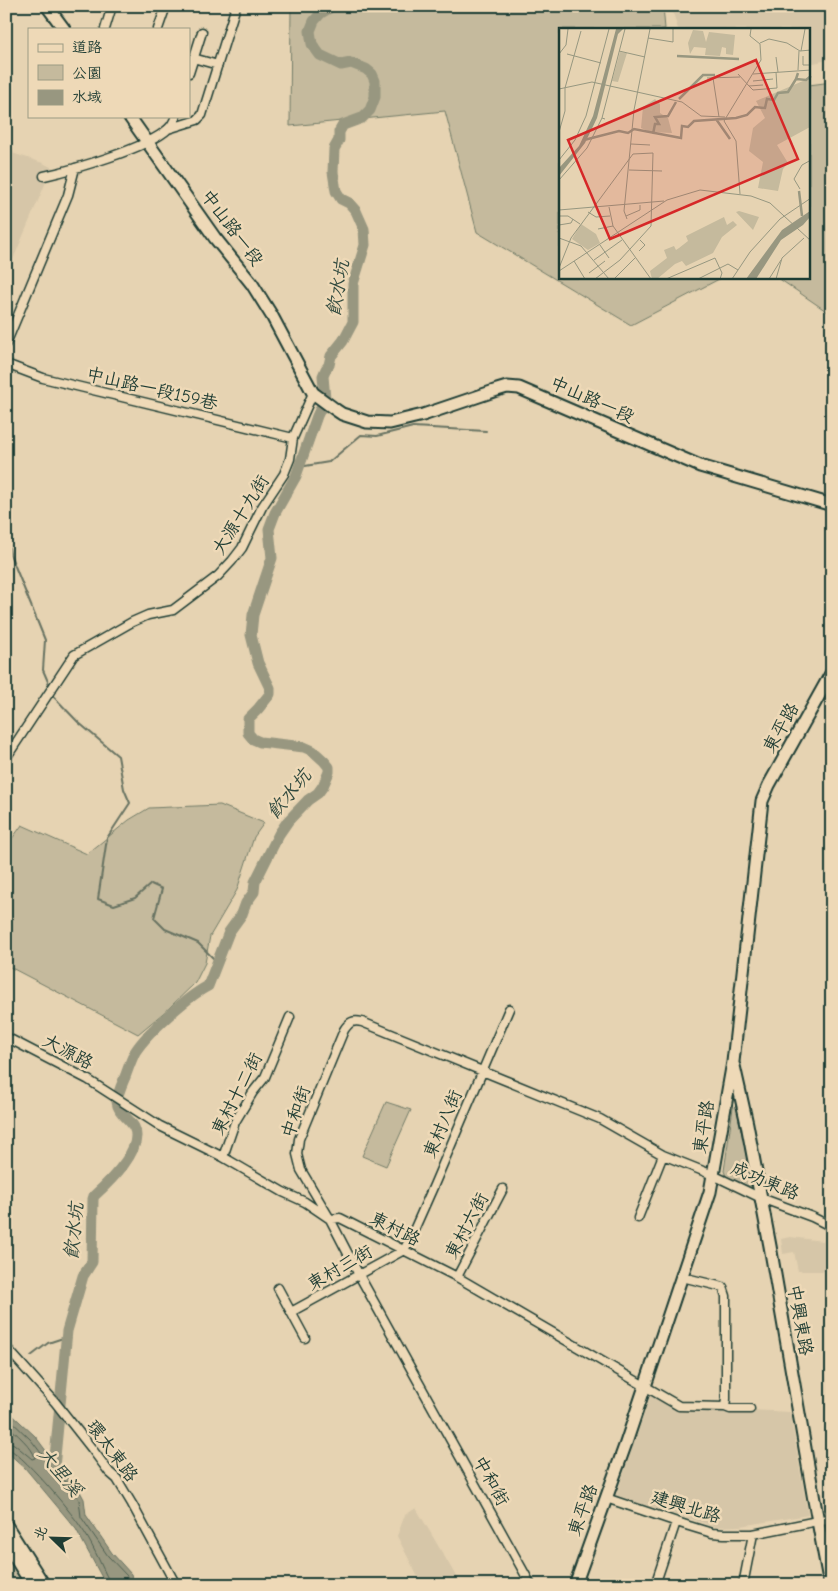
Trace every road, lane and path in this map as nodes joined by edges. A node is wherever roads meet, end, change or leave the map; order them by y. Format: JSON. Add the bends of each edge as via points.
{"nodes":[{"id":1,"x":47,"y":6,"type":"edge"},
{"id":2,"x":112,"y":6,"type":"edge"},
{"id":3,"x":166,"y":6,"type":"edge"},
{"id":4,"x":236,"y":6,"type":"edge"},
{"id":5,"x":63,"y":28,"type":"edge"},
{"id":6,"x":105,"y":28,"type":"edge"},
{"id":7,"x":158,"y":28,"type":"edge"},
{"id":8,"x":202,"y":32,"type":"dead end"},
{"id":9,"x":193,"y":58,"type":"junction"},
{"id":10,"x":218,"y":64,"type":"junction"},
{"id":11,"x":190,"y":69,"type":"edge"},
{"id":12,"x":131,"y":118,"type":"edge"},
{"id":13,"x":175,"y":118,"type":"edge"},
{"id":14,"x":168,"y":129,"type":"junction"},
{"id":15,"x":148,"y":141,"type":"junction"},
{"id":16,"x":75,"y":168,"type":"junction"},
{"id":17,"x":44,"y":176,"type":"dead end"},
{"id":18,"x":6,"y":344,"type":"edge"},
{"id":19,"x":6,"y":364,"type":"edge"},
{"id":20,"x":313,"y":393,"type":"junction"},
{"id":21,"x":293,"y":438,"type":"junction"},
{"id":22,"x":832,"y":505,"type":"edge"},
{"id":23,"x":832,"y":672,"type":"edge"},
{"id":24,"x":6,"y":758,"type":"edge"},
{"id":25,"x":509,"y":1009,"type":"dead end"},
{"id":26,"x":290,"y":1017,"type":"dead end"},
{"id":27,"x":6,"y":1037,"type":"edge"},
{"id":28,"x":733,"y":1062,"type":"junction"},
{"id":29,"x":482,"y":1071,"type":"junction"},
{"id":30,"x":129,"y":1107,"type":"joint"},
{"id":31,"x":663,"y":1155,"type":"junction"},
{"id":32,"x":223,"y":1157,"type":"junction"},
{"id":33,"x":714,"y":1176,"type":"junction"},
{"id":34,"x":503,"y":1189,"type":"dead end"},
{"id":35,"x":761,"y":1198,"type":"junction"},
{"id":36,"x":638,"y":1218,"type":"dead end"},
{"id":37,"x":330,"y":1219,"type":"junction"},
{"id":38,"x":832,"y":1227,"type":"edge"},
{"id":39,"x":404,"y":1250,"type":"junction"},
{"id":40,"x":359,"y":1275,"type":"junction"},
{"id":41,"x":457,"y":1277,"type":"junction"},
{"id":42,"x":682,"y":1277,"type":"junction"},
{"id":43,"x":278,"y":1288,"type":"dead end"},
{"id":44,"x":291,"y":1312,"type":"junction"},
{"id":45,"x":306,"y":1338,"type":"dead end"},
{"id":46,"x":6,"y":1347,"type":"edge"},
{"id":47,"x":644,"y":1387,"type":"junction"},
{"id":48,"x":725,"y":1407,"type":"junction"},
{"id":49,"x":750,"y":1409,"type":"dead end"},
{"id":50,"x":606,"y":1498,"type":"junction"},
{"id":51,"x":832,"y":1518,"type":"edge"},
{"id":52,"x":818,"y":1520,"type":"junction"},
{"id":53,"x":676,"y":1522,"type":"junction"},
{"id":54,"x":6,"y":1525,"type":"edge"},
{"id":55,"x":752,"y":1534,"type":"junction"},
{"id":56,"x":6,"y":1543,"type":"edge"},
{"id":57,"x":32,"y":1585,"type":"edge"},
{"id":58,"x":44,"y":1585,"type":"edge"},
{"id":59,"x":176,"y":1585,"type":"edge"},
{"id":60,"x":531,"y":1585,"type":"edge"},
{"id":61,"x":575,"y":1585,"type":"edge"},
{"id":62,"x":655,"y":1585,"type":"edge"},
{"id":63,"x":743,"y":1585,"type":"edge"},
{"id":64,"x":830,"y":1585,"type":"edge"}],
"edges":[{"from":1,"to":5,"type":"main road"},
{"from":2,"to":6,"type":"street"},
{"from":3,"to":7,"type":"street"},
{"from":4,"to":10,"type":"street"},
{"from":8,"to":9,"type":"street"},
{"from":9,"to":10,"type":"street"},
{"from":9,"to":11,"type":"street"},
{"from":10,"to":14,"type":"street","via":[[202,115],[197,120]]},
{"from":12,"to":15,"type":"main road","name":"中山路一段"},
{"from":13,"to":14,"type":"street"},
{"from":14,"to":15,"type":"street"},
{"from":15,"to":16,"type":"street"},
{"from":15,"to":20,"type":"main road","name":"中山路一段","via":[[215,238],[252,284]]},
{"from":16,"to":17,"type":"street"},
{"from":16,"to":18,"type":"street","via":[[68,195]]},
{"from":19,"to":21,"type":"street","name":"中山路一段159巷","via":[[53,380]]},
{"from":20,"to":21,"type":"street","name":"大源十九街"},
{"from":20,"to":22,"type":"main road","name":"中山路一段","via":[[342,414],[367,422],[390,423],[506,387],[519,388],[700,466]]},
{"from":21,"to":24,"type":"street","name":"大源十九街","via":[[284,474],[232,561],[218,576],[173,610],[132,622],[74,655]]},
{"from":23,"to":28,"type":"main road","name":"東平路","via":[[762,802]]},
{"from":25,"to":29,"type":"street","name":"東村八街"},
{"from":26,"to":32,"type":"street","name":"東村十二街","via":[[265,1077],[235,1122]]},
{"from":27,"to":30,"type":"street","name":"大源路","via":[[87,1079]]},
{"from":28,"to":33,"type":"main road","name":"東平路"},
{"from":28,"to":35,"type":"main road","name":"中興東路"},
{"from":29,"to":31,"type":"street","name":"中和街","via":[[605,1122]]},
{"from":29,"to":37,"type":"street","name":"中和街","via":[[362,1022],[350,1022],[305,1124],[297,1154],[301,1170]]},
{"from":29,"to":39,"type":"street","name":"東村八街"},
{"from":30,"to":32,"type":"street","name":"東村路"},
{"from":31,"to":33,"type":"street","name":"中和街"},
{"from":31,"to":36,"type":"street"},
{"from":32,"to":37,"type":"street","name":"東村路"},
{"from":33,"to":35,"type":"street","name":"成功東路"},
{"from":33,"to":42,"type":"main road","name":"東平路"},
{"from":34,"to":41,"type":"street","name":"東村六街"},
{"from":35,"to":38,"type":"street","name":"成功東路"},
{"from":35,"to":52,"type":"main road","name":"中興東路"},
{"from":37,"to":39,"type":"street","name":"東村路","via":[[340,1218]]},
{"from":37,"to":40,"type":"street","name":"中和街"},
{"from":39,"to":40,"type":"street","name":"東村三街"},
{"from":39,"to":41,"type":"street","name":"東村路"},
{"from":40,"to":44,"type":"street","name":"東村三街"},
{"from":40,"to":60,"type":"street","name":"中和街"},
{"from":41,"to":47,"type":"street","name":"東村路"},
{"from":42,"to":47,"type":"main road","name":"東平路"},
{"from":42,"to":48,"type":"street","via":[[723,1287],[726,1296]]},
{"from":43,"to":44,"type":"street"},
{"from":44,"to":45,"type":"street"},
{"from":46,"to":59,"type":"street","name":"環太東路","via":[[117,1479]]},
{"from":47,"to":48,"type":"street","name":"東村路","via":[[679,1406]]},
{"from":47,"to":50,"type":"main road","name":"東平路"},
{"from":48,"to":49,"type":"street","name":"東村路"},
{"from":50,"to":53,"type":"street","name":"建興北路"},
{"from":50,"to":61,"type":"main road","name":"東平路"},
{"from":51,"to":52,"type":"street","name":"建興北路"},
{"from":52,"to":55,"type":"street","name":"建興北路"},
{"from":52,"to":64,"type":"main road","name":"中興東路"},
{"from":53,"to":55,"type":"street","name":"建興北路","via":[[712,1533]]},
{"from":53,"to":62,"type":"street"},
{"from":54,"to":58,"type":"main road"},
{"from":55,"to":63,"type":"street"},
{"from":56,"to":57,"type":"main road"}]}
